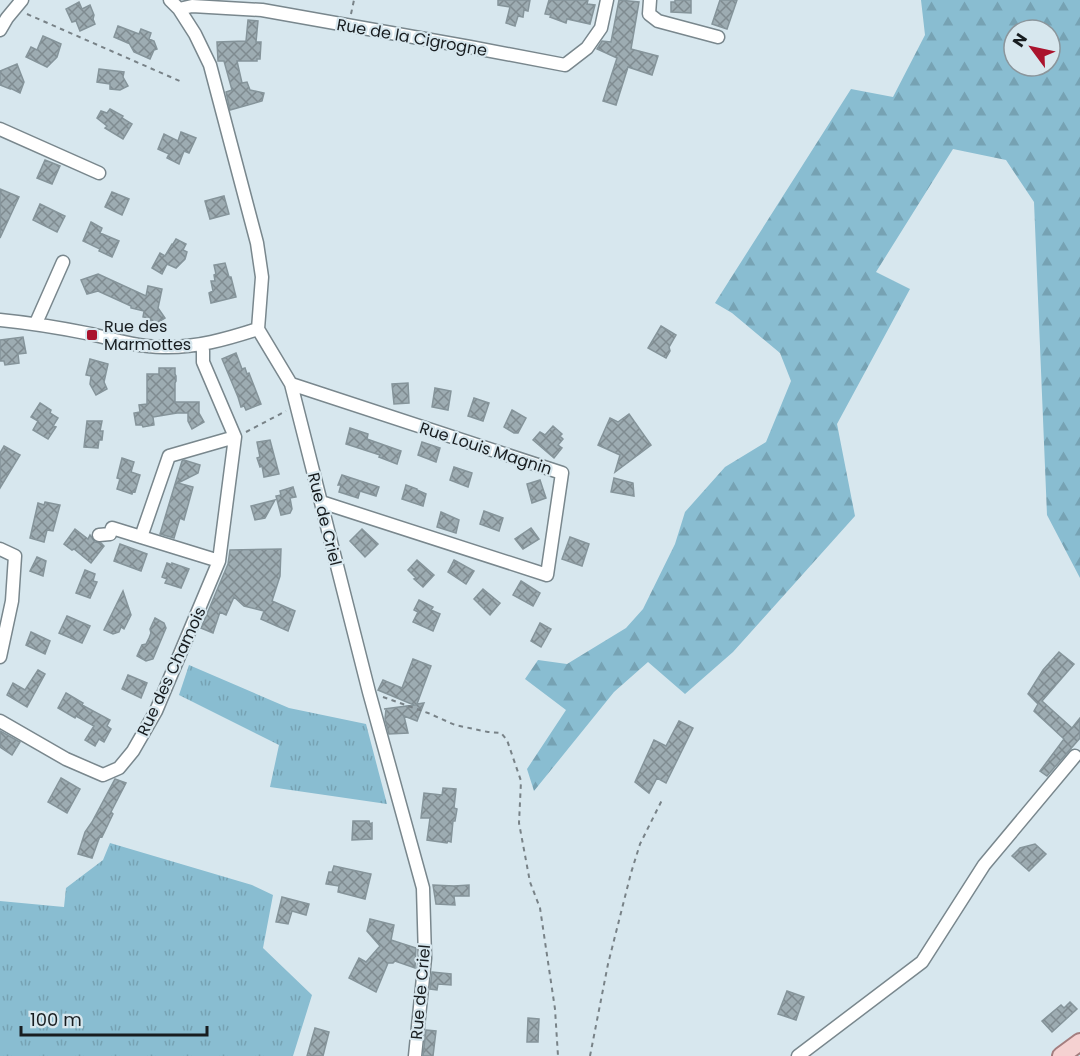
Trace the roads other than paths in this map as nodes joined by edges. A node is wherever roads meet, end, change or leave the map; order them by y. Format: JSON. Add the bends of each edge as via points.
{"nodes":[{"id":1,"x":607,"y":0,"type":"edge"},
{"id":2,"x":650,"y":0,"type":"edge"},
{"id":3,"x":174,"y":4,"type":"edge"},
{"id":4,"x":18,"y":5,"type":"edge"},
{"id":5,"x":263,"y":5,"type":"edge"},
{"id":6,"x":0,"y":30,"type":"edge"},
{"id":7,"x":718,"y":37,"type":"dead end"},
{"id":8,"x":0,"y":129,"type":"edge"},
{"id":9,"x":99,"y":173,"type":"dead end"},
{"id":10,"x":63,"y":262,"type":"dead end"},
{"id":11,"x":0,"y":320,"type":"edge"},
{"id":12,"x":36,"y":323,"type":"junction"},
{"id":13,"x":258,"y":329,"type":"junction"},
{"id":14,"x":201,"y":344,"type":"junction"},
{"id":15,"x":291,"y":384,"type":"junction"},
{"id":16,"x":236,"y":437,"type":"junction"},
{"id":17,"x":321,"y":502,"type":"junction"},
{"id":18,"x":99,"y":535,"type":"dead end"},
{"id":19,"x":141,"y":537,"type":"junction"},
{"id":20,"x":0,"y":549,"type":"edge"},
{"id":21,"x":219,"y":561,"type":"junction"},
{"id":22,"x":0,"y":657,"type":"edge"},
{"id":23,"x":0,"y":721,"type":"edge"},
{"id":24,"x":1074,"y":756,"type":"dead end"},
{"id":25,"x":1080,"y":1042,"type":"edge"},
{"id":26,"x":415,"y":1056,"type":"edge"},
{"id":27,"x":798,"y":1056,"type":"edge"},
{"id":28,"x":1061,"y":1056,"type":"edge"}],
"edges":[{"from":1,"to":5,"type":"street","name":"Rue de la Cigrogne","via":[[601,28],[587,48],[565,65]]},
{"from":2,"to":7,"type":"street","via":[[649,14],[658,21]]},
{"from":3,"to":5,"type":"street","name":"Rue de la Cigrogne"},
{"from":3,"to":13,"type":"street","via":[[210,65],[258,243],[262,278]]},
{"from":4,"to":6,"type":"street"},
{"from":8,"to":9,"type":"street"},
{"from":10,"to":12,"type":"street"},
{"from":11,"to":12,"type":"street"},
{"from":12,"to":14,"type":"street","via":[[161,347]]},
{"from":13,"to":14,"type":"street"},
{"from":13,"to":15,"type":"street","name":"Rue de Criel"},
{"from":14,"to":16,"type":"street","via":[[203,363]]},
{"from":15,"to":17,"type":"street","name":"Rue de Criel"},
{"from":15,"to":17,"type":"street","name":"Rue Louis Magnin","via":[[561,472],[547,575]]},
{"from":16,"to":19,"type":"street","via":[[169,456]]},
{"from":16,"to":21,"type":"street","name":"Rue des Chamois"},
{"from":17,"to":26,"type":"street","name":"Rue de Criel","via":[[423,888],[425,958]]},
{"from":18,"to":19,"type":"street","via":[[110,534],[112,528]]},
{"from":19,"to":21,"type":"street"},
{"from":20,"to":22,"type":"street","via":[[15,556],[12,601]]},
{"from":21,"to":23,"type":"street","name":"Rue des Chamois","via":[[156,711],[119,768],[103,775],[66,759]]},
{"from":24,"to":27,"type":"street","via":[[984,865],[922,962]]},
{"from":25,"to":28,"type":"main road"}]}
